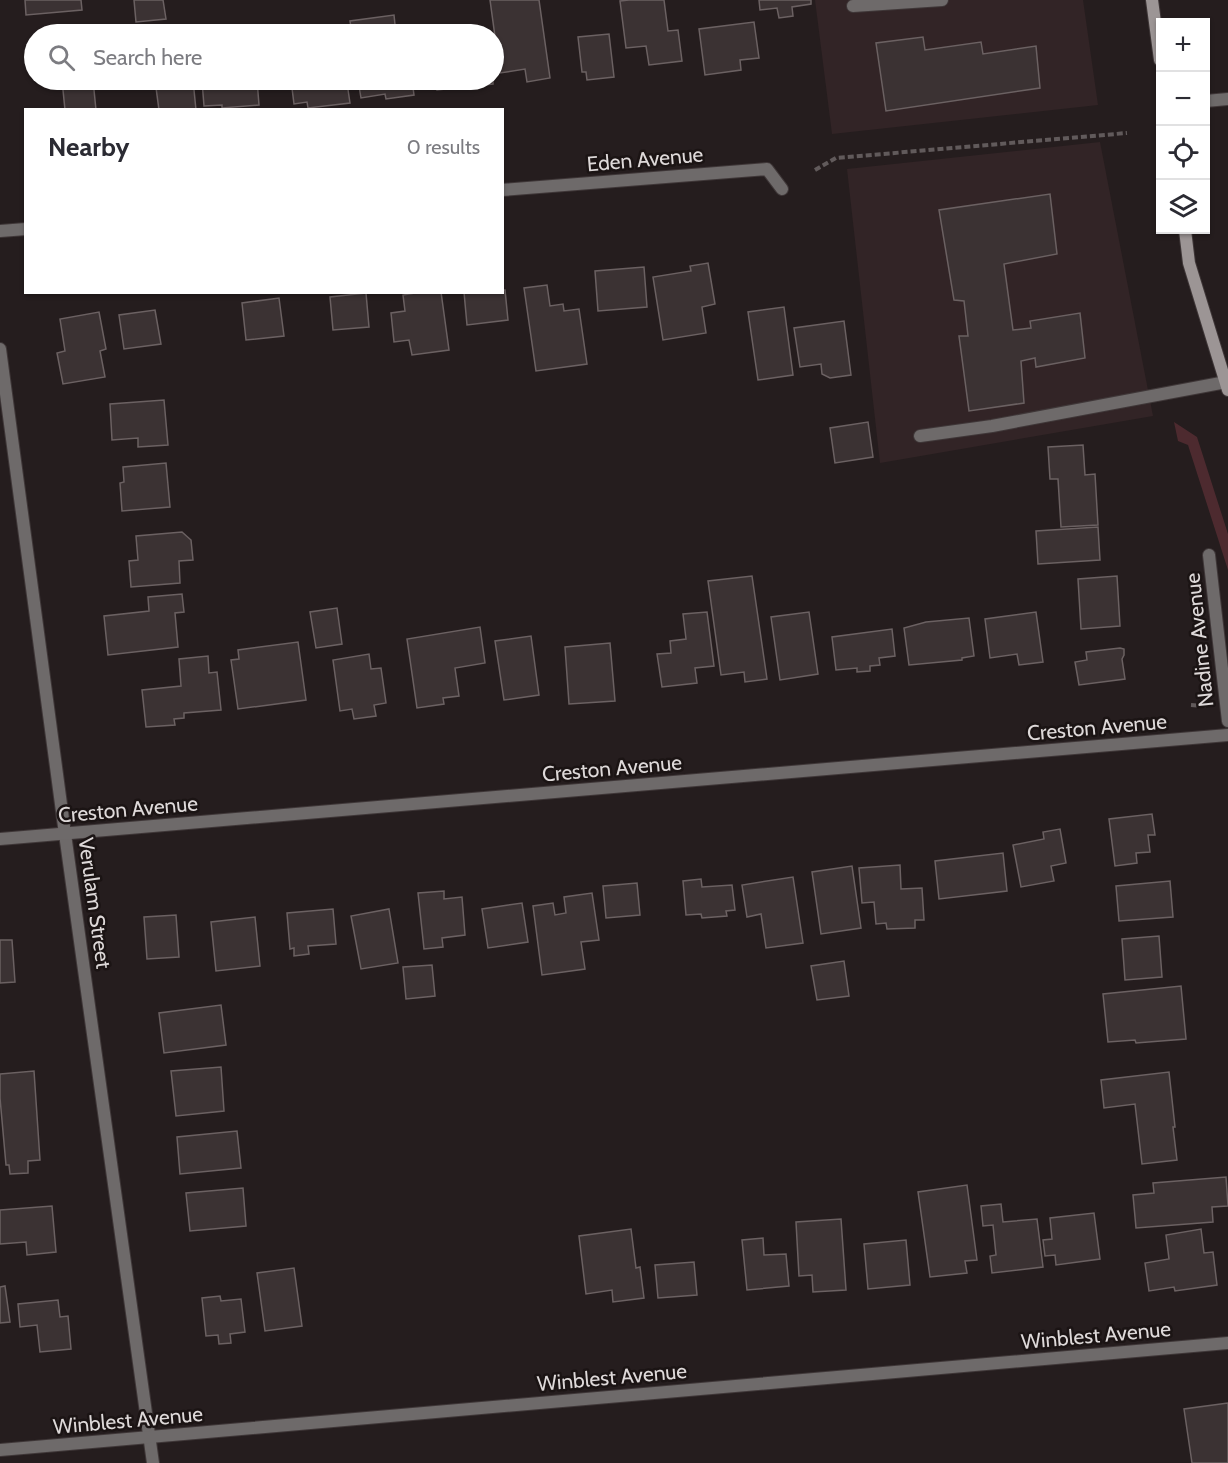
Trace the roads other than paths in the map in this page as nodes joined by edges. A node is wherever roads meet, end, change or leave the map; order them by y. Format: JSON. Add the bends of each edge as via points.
{"nodes":[{"id":1,"x":942,"y":0,"type":"edge"},
{"id":2,"x":1152,"y":0,"type":"edge"},
{"id":3,"x":853,"y":6,"type":"dead end"},
{"id":4,"x":1156,"y":27,"type":"edge"},
{"id":5,"x":1228,"y":99,"type":"edge"},
{"id":6,"x":1210,"y":101,"type":"edge"},
{"id":7,"x":782,"y":189,"type":"dead end"},
{"id":8,"x":504,"y":190,"type":"edge"},
{"id":9,"x":24,"y":229,"type":"edge"},
{"id":10,"x":0,"y":231,"type":"edge"},
{"id":11,"x":1185,"y":234,"type":"edge"},
{"id":12,"x":0,"y":349,"type":"edge"},
{"id":13,"x":1227,"y":386,"type":"edge"},
{"id":14,"x":920,"y":436,"type":"dead end"},
{"id":15,"x":1209,"y":555,"type":"dead end"},
{"id":16,"x":1228,"y":721,"type":"edge"},
{"id":17,"x":1228,"y":735,"type":"edge"},
{"id":18,"x":65,"y":834,"type":"junction"},
{"id":19,"x":0,"y":839,"type":"edge"},
{"id":20,"x":1228,"y":1343,"type":"edge"},
{"id":21,"x":149,"y":1437,"type":"junction"},
{"id":22,"x":0,"y":1450,"type":"edge"},
{"id":23,"x":153,"y":1463,"type":"edge"}],
"edges":[{"from":1,"to":3,"type":"street"},
{"from":2,"to":4,"type":"main road"},
{"from":5,"to":6,"type":"street"},
{"from":7,"to":8,"type":"street","name":"Eden Avenue","via":[[767,169]]},
{"from":9,"to":10,"type":"street"},
{"from":11,"to":13,"type":"main road","via":[[1189,263]]},
{"from":12,"to":18,"type":"street","name":"Verulam Street"},
{"from":13,"to":14,"type":"street"},
{"from":15,"to":16,"type":"street","name":"Nadine Avenue"},
{"from":17,"to":18,"type":"street","name":"Creston Avenue"},
{"from":18,"to":19,"type":"street","name":"Creston Avenue"},
{"from":18,"to":21,"type":"street","name":"Verulam Street"},
{"from":20,"to":21,"type":"street","name":"Winblest Avenue"},
{"from":21,"to":22,"type":"street","name":"Winblest Avenue"},
{"from":21,"to":23,"type":"street","name":"Verulam Street"}]}
